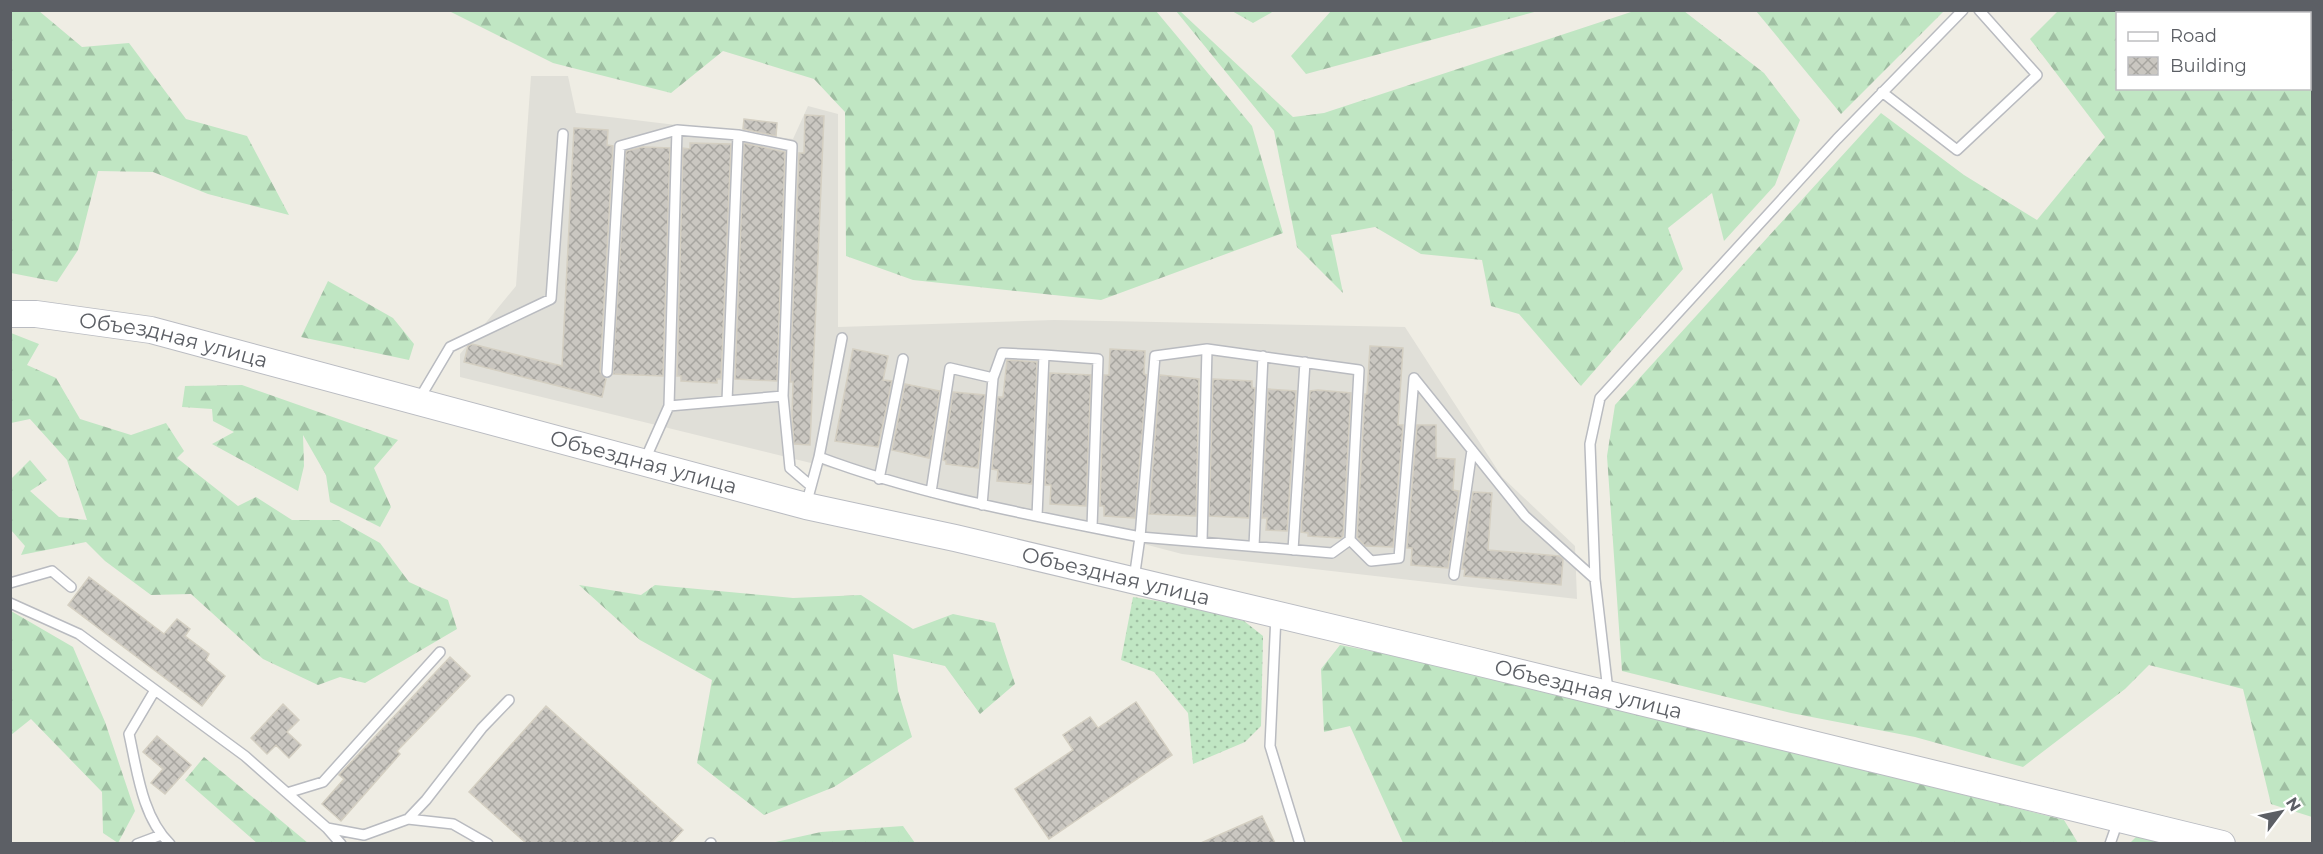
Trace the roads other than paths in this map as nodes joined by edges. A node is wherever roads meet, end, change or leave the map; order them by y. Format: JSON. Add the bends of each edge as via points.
{"nodes":[{"id":1,"x":1963,"y":10,"type":"edge"},
{"id":2,"x":1979,"y":10,"type":"edge"},
{"id":3,"x":1882,"y":92,"type":"junction"},
{"id":4,"x":677,"y":130,"type":"junction"},
{"id":5,"x":563,"y":134,"type":"dead end"},
{"id":6,"x":738,"y":135,"type":"junction"},
{"id":7,"x":10,"y":314,"type":"edge"},
{"id":8,"x":842,"y":338,"type":"dead end"},
{"id":9,"x":1207,"y":349,"type":"junction"},
{"id":10,"x":1044,"y":355,"type":"junction"},
{"id":11,"x":1263,"y":356,"type":"junction"},
{"id":12,"x":903,"y":359,"type":"dead end"},
{"id":13,"x":1305,"y":362,"type":"junction"},
{"id":14,"x":607,"y":372,"type":"dead end"},
{"id":15,"x":993,"y":378,"type":"junction"},
{"id":16,"x":783,"y":396,"type":"junction"},
{"id":17,"x":727,"y":401,"type":"junction"},
{"id":18,"x":417,"y":402,"type":"junction"},
{"id":19,"x":669,"y":406,"type":"junction"},
{"id":20,"x":1472,"y":450,"type":"junction"},
{"id":21,"x":819,"y":457,"type":"junction"},
{"id":22,"x":643,"y":464,"type":"junction"},
{"id":23,"x":879,"y":479,"type":"junction"},
{"id":24,"x":931,"y":492,"type":"junction"},
{"id":25,"x":809,"y":496,"type":"junction"},
{"id":26,"x":982,"y":505,"type":"junction"},
{"id":27,"x":1037,"y":516,"type":"junction"},
{"id":28,"x":1092,"y":527,"type":"junction"},
{"id":29,"x":1140,"y":537,"type":"junction"},
{"id":30,"x":1350,"y":540,"type":"junction"},
{"id":31,"x":1202,"y":542,"type":"junction"},
{"id":32,"x":1254,"y":546,"type":"junction"},
{"id":33,"x":1293,"y":550,"type":"junction"},
{"id":34,"x":1455,"y":575,"type":"dead end"},
{"id":35,"x":1595,"y":579,"type":"junction"},
{"id":36,"x":1134,"y":581,"type":"junction"},
{"id":37,"x":10,"y":583,"type":"edge"},
{"id":38,"x":71,"y":587,"type":"dead end"},
{"id":39,"x":10,"y":603,"type":"edge"},
{"id":40,"x":1276,"y":615,"type":"junction"},
{"id":41,"x":440,"y":652,"type":"dead end"},
{"id":42,"x":155,"y":690,"type":"junction"},
{"id":43,"x":1608,"y":695,"type":"junction"},
{"id":44,"x":509,"y":700,"type":"dead end"},
{"id":45,"x":287,"y":793,"type":"junction"},
{"id":46,"x":408,"y":819,"type":"junction"},
{"id":47,"x":2118,"y":819,"type":"junction"},
{"id":48,"x":327,"y":828,"type":"junction"},
{"id":49,"x":161,"y":835,"type":"junction"},
{"id":50,"x":137,"y":843,"type":"edge"},
{"id":51,"x":170,"y":843,"type":"edge"},
{"id":52,"x":340,"y":843,"type":"edge"},
{"id":53,"x":488,"y":843,"type":"edge"},
{"id":54,"x":1300,"y":843,"type":"edge"},
{"id":55,"x":2110,"y":843,"type":"edge"},
{"id":56,"x":2222,"y":843,"type":"edge"}],
"edges":[{"from":1,"to":3,"type":"lane"},
{"from":2,"to":3,"type":"lane","via":[[2037,75],[1957,150]]},
{"from":3,"to":35,"type":"lane","via":[[1600,398],[1590,444]]},
{"from":4,"to":6,"type":"lane"},
{"from":4,"to":14,"type":"lane","via":[[620,146]]},
{"from":4,"to":19,"type":"lane"},
{"from":5,"to":18,"type":"lane","via":[[551,299],[450,347]]},
{"from":6,"to":16,"type":"lane","via":[[792,146]]},
{"from":6,"to":17,"type":"lane"},
{"from":7,"to":18,"type":"main road","name":"Объездная улица","via":[[152,330]]},
{"from":8,"to":21,"type":"lane"},
{"from":9,"to":11,"type":"lane"},
{"from":9,"to":29,"type":"lane","via":[[1155,356]]},
{"from":9,"to":31,"type":"lane"},
{"from":10,"to":15,"type":"lane","via":[[1002,353]]},
{"from":10,"to":27,"type":"lane"},
{"from":10,"to":28,"type":"lane","via":[[1098,359]]},
{"from":11,"to":13,"type":"lane"},
{"from":11,"to":32,"type":"lane"},
{"from":12,"to":23,"type":"lane"},
{"from":13,"to":30,"type":"lane","via":[[1359,370]]},
{"from":13,"to":33,"type":"lane"},
{"from":15,"to":24,"type":"lane","via":[[950,368]]},
{"from":15,"to":26,"type":"lane"},
{"from":16,"to":17,"type":"lane"},
{"from":16,"to":25,"type":"lane","via":[[790,468]]},
{"from":17,"to":19,"type":"lane"},
{"from":18,"to":22,"type":"main road","name":"Объездная улица"},
{"from":19,"to":22,"type":"lane"},
{"from":20,"to":30,"type":"lane","via":[[1414,378],[1399,558],[1371,561]]},
{"from":20,"to":34,"type":"lane"},
{"from":20,"to":35,"type":"lane","via":[[1525,516]]},
{"from":21,"to":23,"type":"lane"},
{"from":21,"to":25,"type":"lane"},
{"from":22,"to":25,"type":"main road","name":"Объездная улица"},
{"from":23,"to":24,"type":"lane"},
{"from":24,"to":26,"type":"lane"},
{"from":25,"to":36,"type":"main road","name":"Объездная улица"},
{"from":26,"to":27,"type":"lane"},
{"from":27,"to":28,"type":"lane"},
{"from":28,"to":29,"type":"lane"},
{"from":29,"to":31,"type":"lane"},
{"from":29,"to":36,"type":"lane"},
{"from":30,"to":33,"type":"lane","via":[[1332,553]]},
{"from":31,"to":32,"type":"lane"},
{"from":32,"to":33,"type":"lane"},
{"from":35,"to":43,"type":"lane"},
{"from":36,"to":40,"type":"main road","name":"Объездная улица"},
{"from":37,"to":38,"type":"lane","via":[[52,571]]},
{"from":39,"to":42,"type":"lane","via":[[79,634]]},
{"from":40,"to":43,"type":"main road","name":"Объездная улица"},
{"from":40,"to":54,"type":"lane","via":[[1270,746]]},
{"from":41,"to":45,"type":"lane","via":[[323,782]]},
{"from":42,"to":45,"type":"lane","via":[[245,756]]},
{"from":42,"to":49,"type":"lane","via":[[129,734],[142,791]]},
{"from":43,"to":47,"type":"main road","name":"Объездная улица"},
{"from":44,"to":46,"type":"lane"},
{"from":45,"to":48,"type":"lane"},
{"from":46,"to":48,"type":"lane","via":[[364,835]]},
{"from":46,"to":53,"type":"lane","via":[[453,824]]},
{"from":47,"to":55,"type":"lane"},
{"from":47,"to":56,"type":"main road","name":"Объездная улица"},
{"from":48,"to":52,"type":"lane"},
{"from":49,"to":50,"type":"lane"},
{"from":49,"to":51,"type":"lane"}]}
